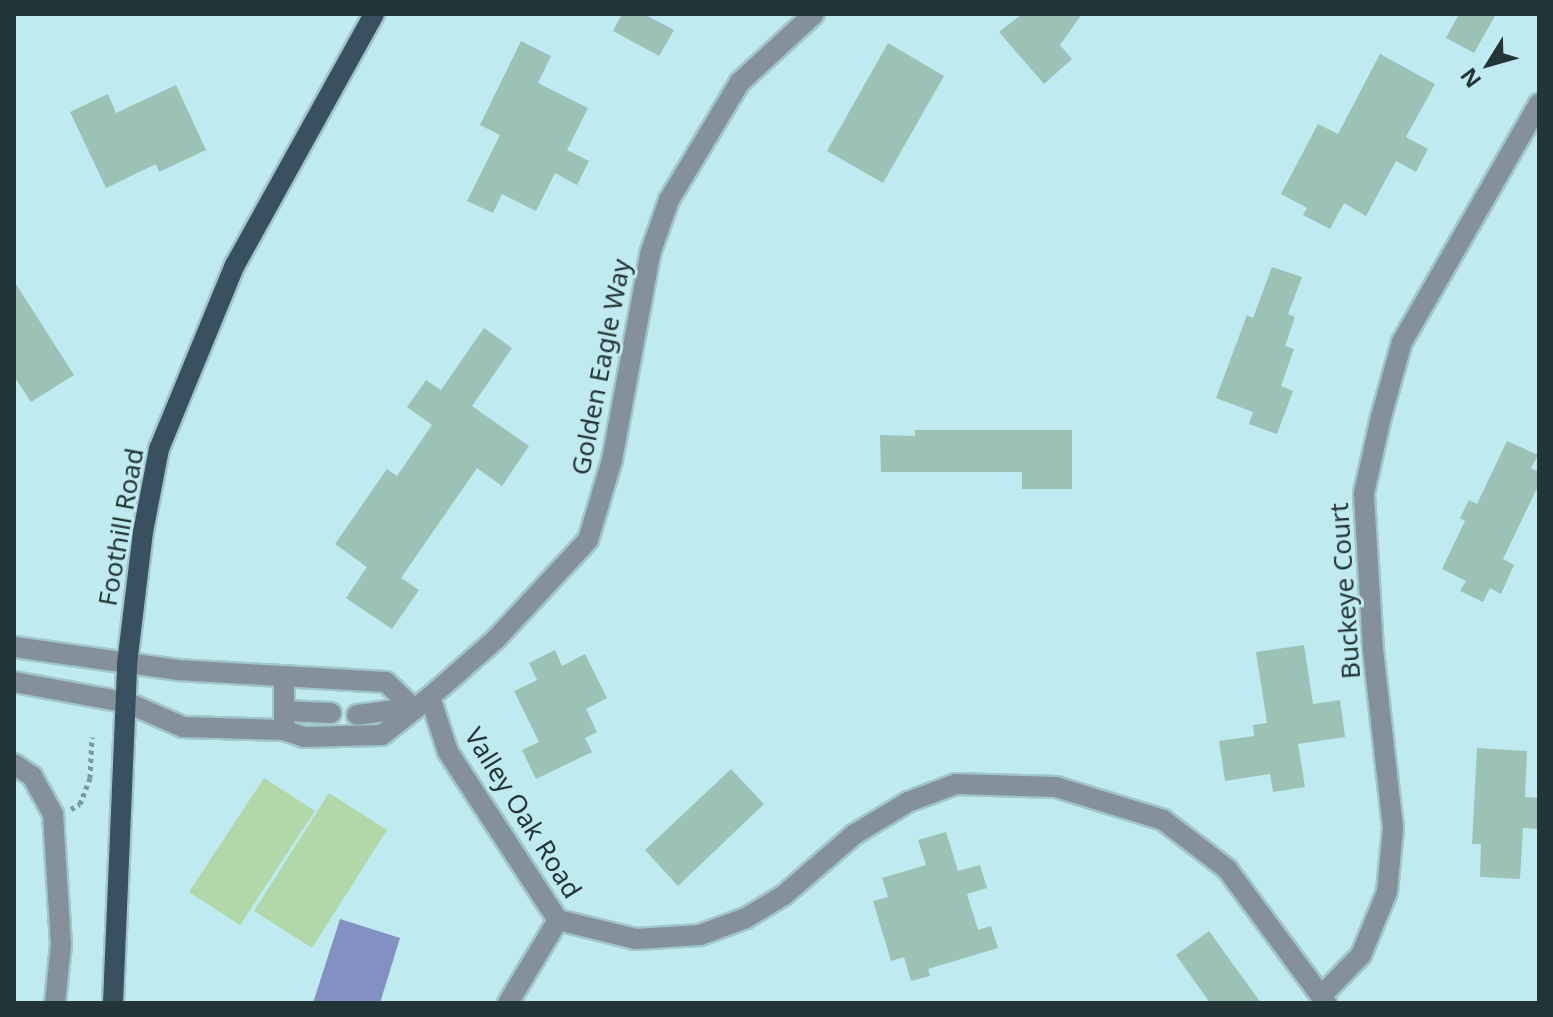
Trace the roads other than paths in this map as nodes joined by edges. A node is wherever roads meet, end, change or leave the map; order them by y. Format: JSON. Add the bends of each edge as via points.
{"nodes":[{"id":1,"x":374,"y":14,"type":"edge"},
{"id":2,"x":814,"y":14,"type":"edge"},
{"id":3,"x":1539,"y":104,"type":"edge"},
{"id":4,"x":14,"y":647,"type":"edge"},
{"id":5,"x":127,"y":664,"type":"junction"},
{"id":6,"x":284,"y":677,"type":"junction"},
{"id":7,"x":14,"y":682,"type":"edge"},
{"id":8,"x":421,"y":702,"type":"junction"},
{"id":9,"x":128,"y":703,"type":"junction"},
{"id":10,"x":331,"y":713,"type":"dead end"},
{"id":11,"x":357,"y":715,"type":"dead end"},
{"id":12,"x":284,"y":720,"type":"junction"},
{"id":13,"x":14,"y":764,"type":"edge"},
{"id":14,"x":558,"y":920,"type":"junction"},
{"id":15,"x":1323,"y":1000,"type":"edge"},
{"id":16,"x":55,"y":1003,"type":"edge"},
{"id":17,"x":113,"y":1003,"type":"edge"},
{"id":18,"x":508,"y":1003,"type":"edge"}],
"edges":[{"from":1,"to":5,"type":"main road","name":"Foothill Road","via":[[235,265],[164,436],[143,532]]},
{"from":2,"to":8,"type":"street","name":"Golden Eagle Way","via":[[740,82],[669,200],[650,254],[612,460],[588,540],[496,639]]},
{"from":3,"to":15,"type":"street","name":"Buckeye Court","via":[[1402,342],[1381,417],[1364,493],[1372,635],[1393,828],[1387,892],[1361,955]]},
{"from":4,"to":5,"type":"street"},
{"from":5,"to":6,"type":"street"},
{"from":5,"to":9,"type":"main road","name":"Foothill Road"},
{"from":6,"to":8,"type":"street","via":[[386,682]]},
{"from":6,"to":12,"type":"street"},
{"from":7,"to":9,"type":"street","name":"Golden Eagle Way"},
{"from":8,"to":11,"type":"street","name":"Golden Eagle Way","via":[[380,716]]},
{"from":8,"to":12,"type":"street","name":"Golden Eagle Way","via":[[382,735],[304,737]]},
{"from":8,"to":14,"type":"street","name":"Valley Oak Road"},
{"from":9,"to":12,"type":"street","name":"Golden Eagle Way","via":[[183,727]]},
{"from":9,"to":17,"type":"main road","name":"Foothill Road"},
{"from":10,"to":12,"type":"street","name":"Golden Eagle Way"},
{"from":13,"to":16,"type":"street","via":[[32,776],[53,821],[61,944]]},
{"from":14,"to":15,"type":"street","name":"Valley Oak Road","via":[[636,939],[700,935],[746,918],[784,895],[855,834],[908,802],[956,784],[1056,787],[1163,820],[1227,869]]},
{"from":14,"to":18,"type":"street"}]}
